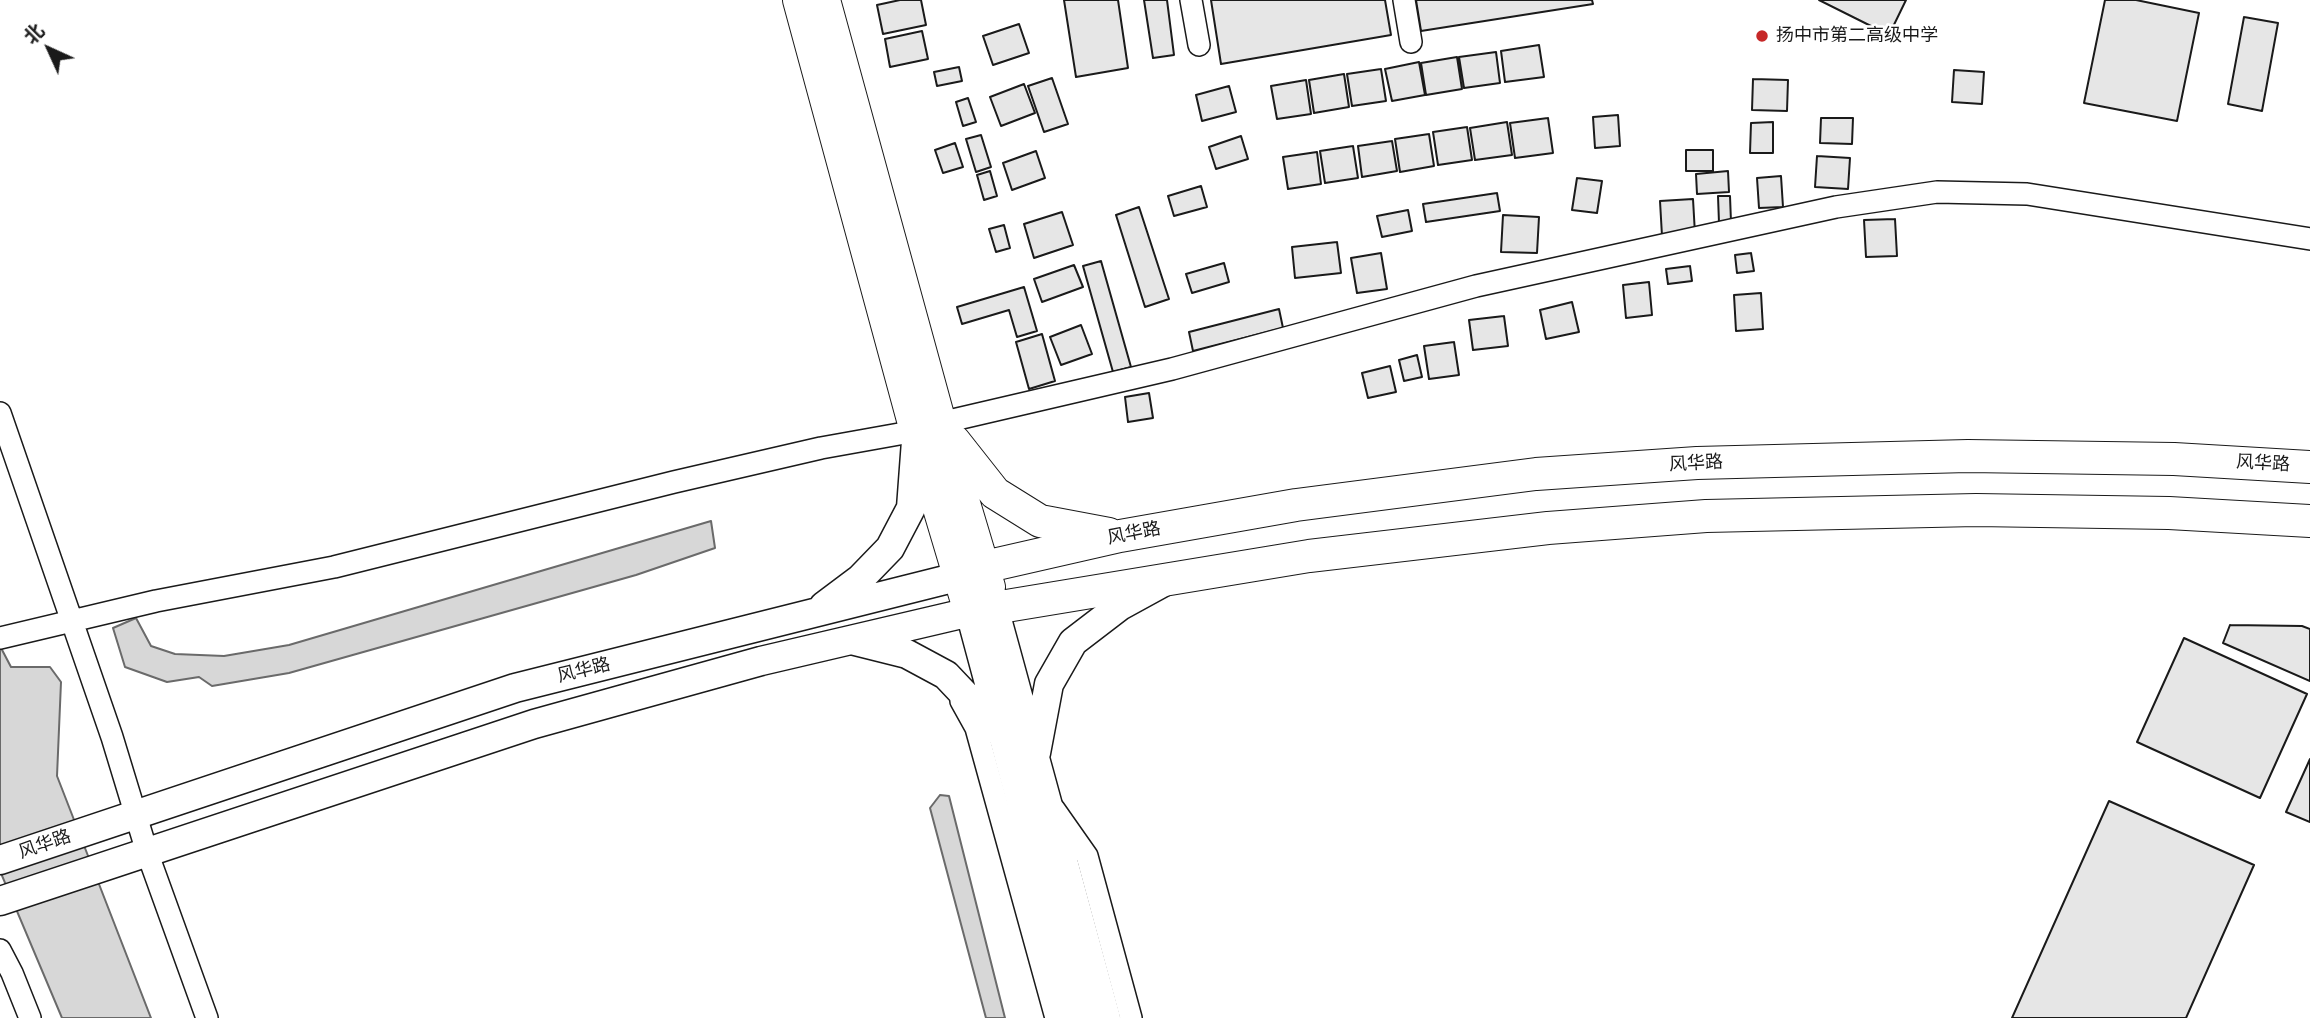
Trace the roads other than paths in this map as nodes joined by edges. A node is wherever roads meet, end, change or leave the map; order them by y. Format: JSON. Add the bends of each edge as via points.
{"nodes":[{"id":1,"x":799,"y":0,"type":"edge"},
{"id":2,"x":824,"y":0,"type":"edge"},
{"id":3,"x":1191,"y":0,"type":"edge"},
{"id":4,"x":1404,"y":0,"type":"edge"},
{"id":5,"x":1411,"y":42,"type":"dead end"},
{"id":6,"x":1199,"y":45,"type":"dead end"},
{"id":7,"x":2310,"y":239,"type":"edge"},
{"id":8,"x":0,"y":412,"type":"edge"},
{"id":9,"x":928,"y":427,"type":"junction"},
{"id":10,"x":2310,"y":467,"type":"edge"},
{"id":11,"x":2310,"y":521,"type":"edge"},
{"id":12,"x":1120,"y":536,"type":"junction"},
{"id":13,"x":973,"y":572,"type":"junction"},
{"id":14,"x":1172,"y":578,"type":"junction"},
{"id":15,"x":982,"y":610,"type":"junction"},
{"id":16,"x":814,"y":614,"type":"junction"},
{"id":17,"x":72,"y":621,"type":"junction"},
{"id":18,"x":0,"y":638,"type":"edge"},
{"id":19,"x":852,"y":640,"type":"junction"},
{"id":20,"x":946,"y":675,"type":"junction"},
{"id":21,"x":1003,"y":735,"type":"junction"},
{"id":22,"x":1035,"y":759,"type":"junction"},
{"id":23,"x":1045,"y":797,"type":"junction"},
{"id":24,"x":124,"y":819,"type":"junction"},
{"id":25,"x":138,"y":855,"type":"junction"},
{"id":26,"x":0,"y":860,"type":"edge"},
{"id":27,"x":0,"y":901,"type":"edge"},
{"id":28,"x":0,"y":950,"type":"edge"},
{"id":29,"x":30,"y":1018,"type":"edge"},
{"id":30,"x":207,"y":1018,"type":"edge"},
{"id":31,"x":1056,"y":1018,"type":"edge"},
{"id":32,"x":1079,"y":1018,"type":"edge"},
{"id":33,"x":1106,"y":1018,"type":"edge"},
{"id":34,"x":1131,"y":1018,"type":"edge"}],
"edges":[{"from":1,"to":9,"type":"highway"},
{"from":2,"to":9,"type":"highway"},
{"from":3,"to":6,"type":"street"},
{"from":4,"to":5,"type":"street"},
{"from":7,"to":9,"type":"street","via":[[2027,194],[1937,192],[1836,207],[1476,286],[1172,369]]},
{"from":8,"to":17,"type":"street"},
{"from":9,"to":12,"type":"highway","via":[[995,493],[1040,521]]},
{"from":9,"to":13,"type":"highway"},
{"from":9,"to":16,"type":"main road","via":[[911,508],[890,548],[860,579]]},
{"from":9,"to":17,"type":"street","via":[[700,476],[334,567]]},
{"from":10,"to":12,"type":"highway","name":"风华路","via":[[2174,459],[1968,456],[1697,463],[1535,474],[1296,505]]},
{"from":11,"to":14,"type":"highway","name":"风华路","via":[[1976,510],[1706,516],[1548,527]]},
{"from":12,"to":13,"type":"highway","name":"风华路"},
{"from":13,"to":15,"type":"highway"},
{"from":13,"to":16,"type":"main road","name":"风华路"},
{"from":14,"to":15,"type":"highway","name":"风华路"},
{"from":14,"to":22,"type":"main road","via":[[1120,606],[1073,642],[1049,684]]},
{"from":15,"to":19,"type":"main road","name":"风华路"},
{"from":15,"to":21,"type":"main road"},
{"from":15,"to":22,"type":"main road"},
{"from":16,"to":24,"type":"main road","name":"风华路","via":[[515,688]]},
{"from":17,"to":18,"type":"street"},
{"from":17,"to":24,"type":"street","via":[[112,737]]},
{"from":19,"to":20,"type":"main road","via":[[907,654]]},
{"from":19,"to":25,"type":"main road","name":"风华路","via":[[534,724]]},
{"from":20,"to":21,"type":"main road"},
{"from":20,"to":31,"type":"street","via":[[976,728]]},
{"from":21,"to":32,"type":"main road"},
{"from":22,"to":23,"type":"main road"},
{"from":23,"to":33,"type":"main road"},
{"from":23,"to":34,"type":"street","via":[[1087,856]]},
{"from":24,"to":25,"type":"street"},
{"from":24,"to":26,"type":"main road","name":"风华路"},
{"from":25,"to":27,"type":"main road","name":"风华路"},
{"from":25,"to":30,"type":"street"},
{"from":28,"to":29,"type":"street"}]}
